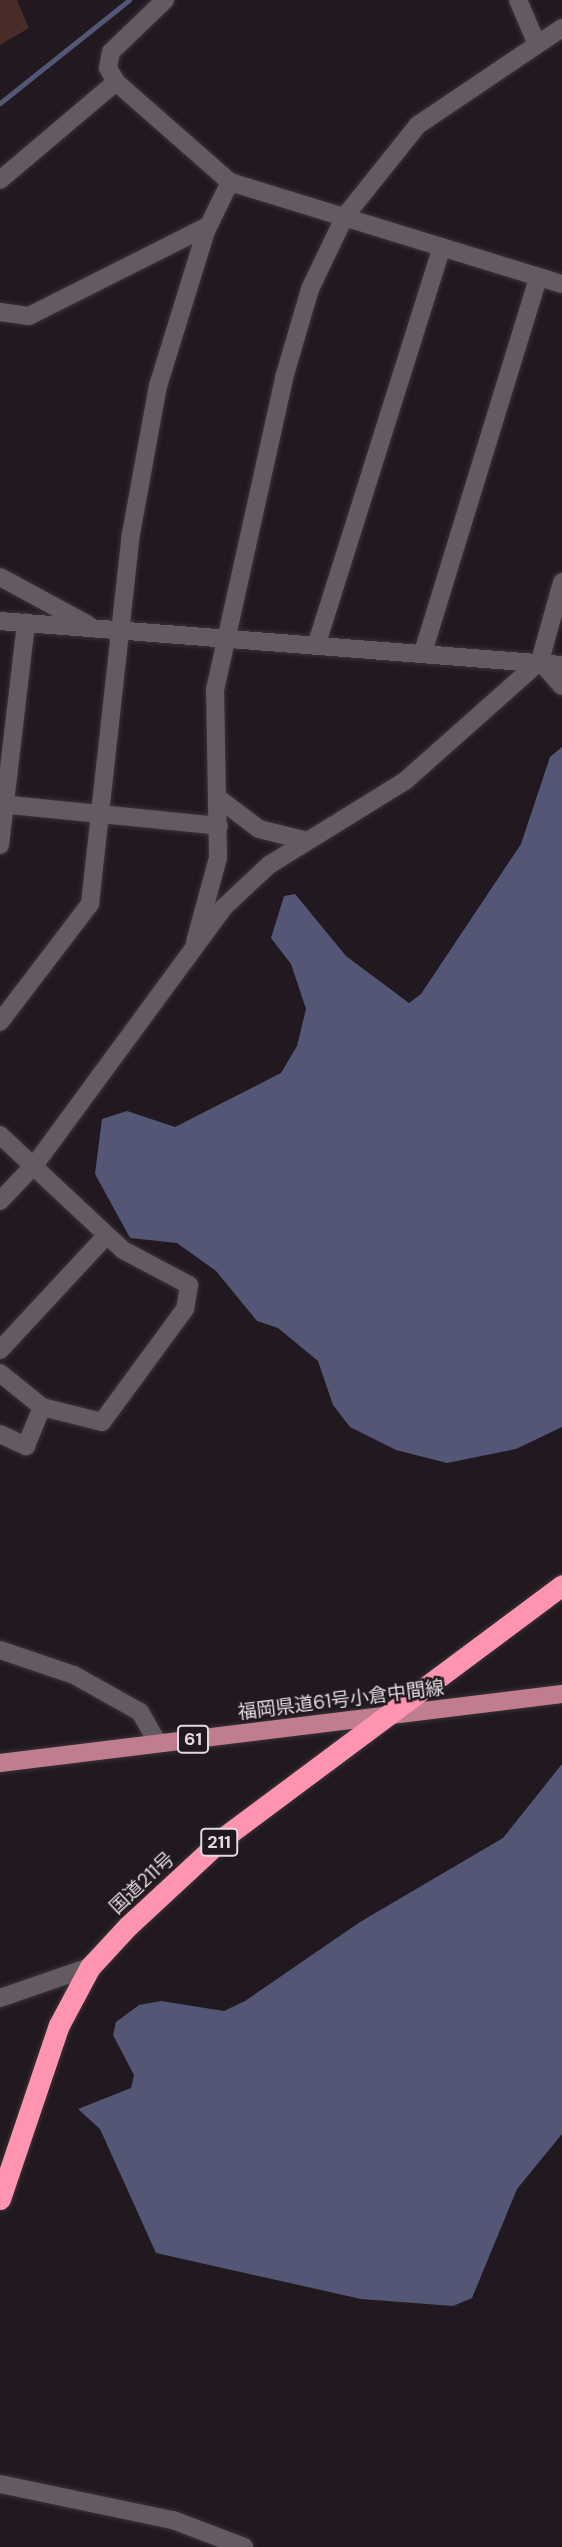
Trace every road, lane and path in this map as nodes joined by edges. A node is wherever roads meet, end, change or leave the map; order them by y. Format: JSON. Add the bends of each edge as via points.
{"nodes":[{"id":1,"x":165,"y":0,"type":"edge"},
{"id":2,"x":518,"y":0,"type":"edge"},
{"id":3,"x":562,"y":28,"type":"edge"},
{"id":4,"x":536,"y":42,"type":"junction"},
{"id":5,"x":116,"y":82,"type":"junction"},
{"id":6,"x":0,"y":180,"type":"edge"},
{"id":7,"x":230,"y":183,"type":"junction"},
{"id":8,"x":345,"y":216,"type":"junction"},
{"id":9,"x":208,"y":226,"type":"junction"},
{"id":10,"x":442,"y":247,"type":"junction"},
{"id":11,"x":538,"y":278,"type":"junction"},
{"id":12,"x":562,"y":284,"type":"edge"},
{"id":13,"x":0,"y":312,"type":"edge"},
{"id":14,"x":0,"y":577,"type":"edge"},
{"id":15,"x":562,"y":582,"type":"edge"},
{"id":16,"x":0,"y":621,"type":"edge"},
{"id":17,"x":26,"y":623,"type":"junction"},
{"id":18,"x":100,"y":629,"type":"junction"},
{"id":19,"x":119,"y":630,"type":"junction"},
{"id":20,"x":225,"y":637,"type":"junction"},
{"id":21,"x":317,"y":643,"type":"junction"},
{"id":22,"x":424,"y":649,"type":"junction"},
{"id":23,"x":540,"y":661,"type":"junction"},
{"id":24,"x":562,"y":665,"type":"edge"},
{"id":25,"x":562,"y":686,"type":"edge"},
{"id":26,"x":218,"y":798,"type":"junction"},
{"id":27,"x":4,"y":804,"type":"edge"},
{"id":28,"x":99,"y":812,"type":"junction"},
{"id":29,"x":219,"y":826,"type":"junction"},
{"id":30,"x":307,"y":841,"type":"junction"},
{"id":31,"x":0,"y":845,"type":"edge"},
{"id":32,"x":195,"y":942,"type":"junction"},
{"id":33,"x":0,"y":1022,"type":"edge"},
{"id":34,"x":0,"y":1135,"type":"edge"},
{"id":35,"x":36,"y":1163,"type":"junction"},
{"id":36,"x":0,"y":1201,"type":"edge"},
{"id":37,"x":106,"y":1236,"type":"junction"},
{"id":38,"x":0,"y":1350,"type":"edge"},
{"id":39,"x":0,"y":1373,"type":"edge"},
{"id":40,"x":42,"y":1407,"type":"junction"},
{"id":41,"x":0,"y":1434,"type":"edge"},
{"id":42,"x":562,"y":1585,"type":"edge"},
{"id":43,"x":0,"y":1650,"type":"edge"},
{"id":44,"x":562,"y":1694,"type":"edge"},
{"id":45,"x":386,"y":1716,"type":"junction"},
{"id":46,"x":158,"y":1743,"type":"junction"},
{"id":47,"x":0,"y":1763,"type":"edge"},
{"id":48,"x":90,"y":1968,"type":"junction"},
{"id":49,"x":0,"y":1998,"type":"edge"},
{"id":50,"x":0,"y":2199,"type":"edge"},
{"id":51,"x":0,"y":2484,"type":"edge"},
{"id":52,"x":244,"y":2547,"type":"edge"}],
"edges":[{"from":1,"to":5,"type":"street","via":[[111,52],[108,68]]},
{"from":2,"to":4,"type":"street"},
{"from":3,"to":4,"type":"street"},
{"from":4,"to":8,"type":"street","via":[[418,125]]},
{"from":5,"to":6,"type":"street"},
{"from":5,"to":7,"type":"street"},
{"from":7,"to":8,"type":"street"},
{"from":7,"to":9,"type":"street"},
{"from":8,"to":10,"type":"street"},
{"from":8,"to":20,"type":"street","via":[[310,289],[284,378]]},
{"from":9,"to":13,"type":"street","via":[[29,316]]},
{"from":9,"to":19,"type":"street","via":[[158,386]]},
{"from":10,"to":11,"type":"street"},
{"from":10,"to":21,"type":"street"},
{"from":11,"to":12,"type":"street"},
{"from":11,"to":22,"type":"street"},
{"from":14,"to":18,"type":"street"},
{"from":15,"to":23,"type":"street"},
{"from":16,"to":17,"type":"street"},
{"from":17,"to":18,"type":"street"},
{"from":17,"to":27,"type":"street"},
{"from":18,"to":19,"type":"street"},
{"from":19,"to":20,"type":"street"},
{"from":19,"to":28,"type":"street"},
{"from":20,"to":21,"type":"street"},
{"from":20,"to":26,"type":"street","via":[[215,690]]},
{"from":21,"to":22,"type":"street"},
{"from":22,"to":23,"type":"street"},
{"from":23,"to":24,"type":"street"},
{"from":23,"to":25,"type":"street"},
{"from":23,"to":30,"type":"street","via":[[405,781]]},
{"from":26,"to":29,"type":"street"},
{"from":26,"to":30,"type":"street","via":[[259,829]]},
{"from":27,"to":28,"type":"street"},
{"from":27,"to":31,"type":"street"},
{"from":28,"to":29,"type":"street"},
{"from":28,"to":33,"type":"street","via":[[90,904]]},
{"from":29,"to":32,"type":"street","via":[[218,858]]},
{"from":30,"to":32,"type":"street","via":[[269,864]]},
{"from":32,"to":35,"type":"street"},
{"from":34,"to":35,"type":"street"},
{"from":35,"to":36,"type":"street"},
{"from":35,"to":37,"type":"street"},
{"from":37,"to":38,"type":"street"},
{"from":37,"to":40,"type":"street","via":[[189,1285],[185,1309],[102,1422]]},
{"from":39,"to":40,"type":"street"},
{"from":40,"to":41,"type":"street","via":[[26,1446]]},
{"from":42,"to":45,"type":"highway","name":"国道211号","number":"211"},
{"from":43,"to":46,"type":"street","via":[[74,1675],[140,1712]]},
{"from":44,"to":45,"type":"main road","name":"福岡県道61号小倉中間線","number":"61"},
{"from":45,"to":46,"type":"main road","name":"福岡県道61号小倉中間線","number":"61"},
{"from":45,"to":48,"type":"highway","name":"国道211号","number":"211","via":[[223,1838]]},
{"from":46,"to":47,"type":"main road","name":"福岡県道61号小倉中間線","number":"61"},
{"from":48,"to":49,"type":"street"},
{"from":48,"to":50,"type":"highway","name":"国道211号","number":"211","via":[[34,2086]]},
{"from":51,"to":52,"type":"street","via":[[162,2517]]}]}
